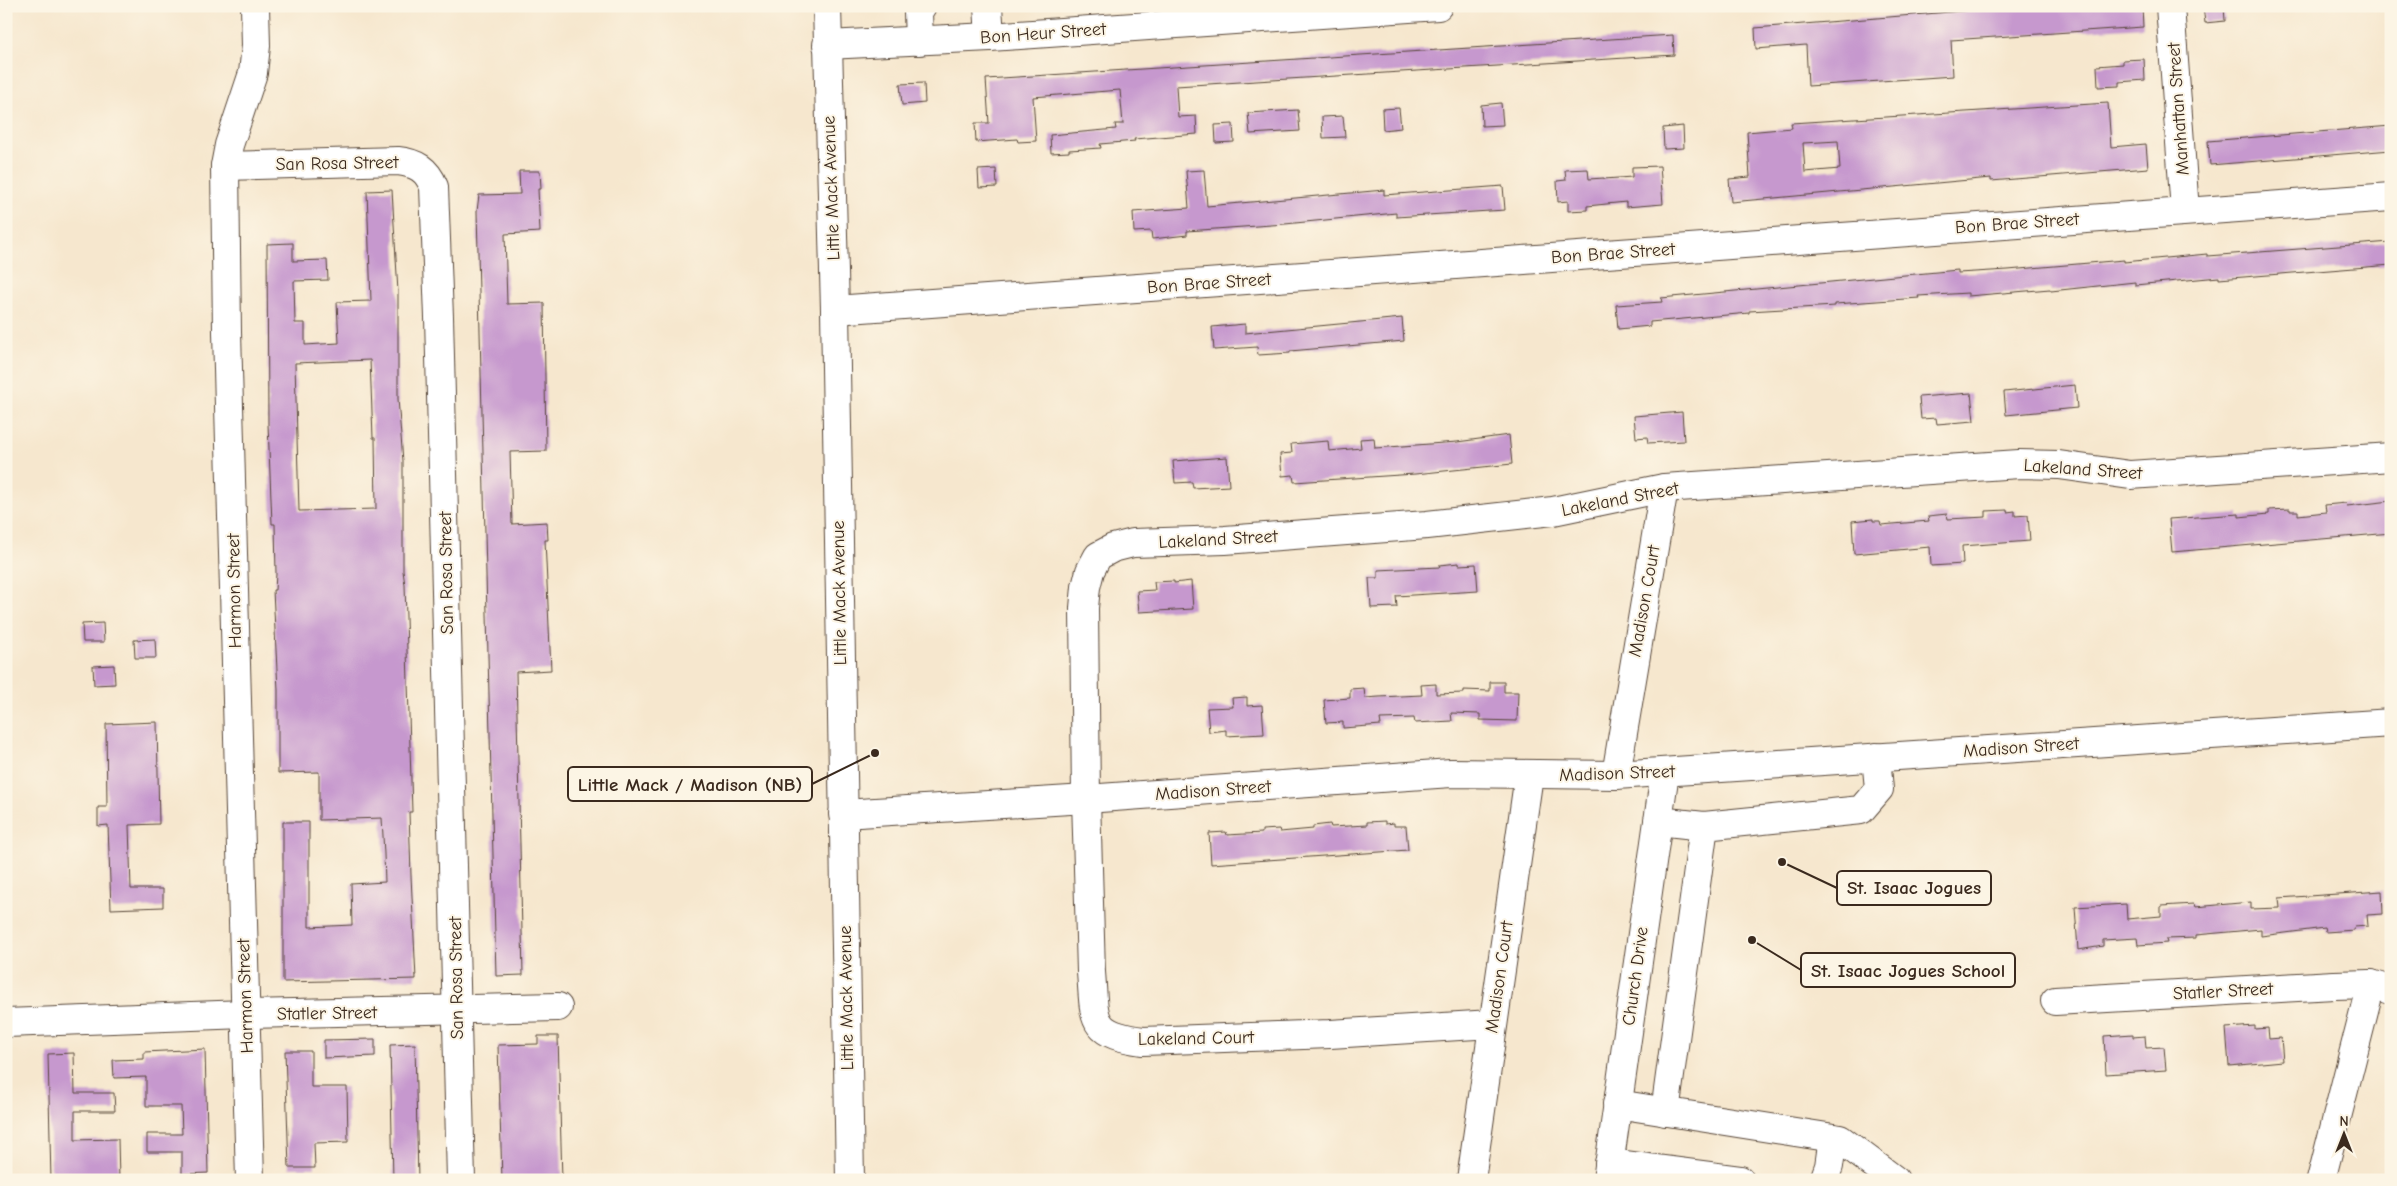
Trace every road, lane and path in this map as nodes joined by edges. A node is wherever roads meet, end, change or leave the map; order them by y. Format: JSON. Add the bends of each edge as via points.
{"nodes":[{"id":1,"x":255,"y":6,"type":"edge"},
{"id":2,"x":827,"y":6,"type":"edge"},
{"id":3,"x":922,"y":6,"type":"edge"},
{"id":4,"x":988,"y":6,"type":"edge"},
{"id":5,"x":1438,"y":6,"type":"edge"},
{"id":6,"x":2170,"y":6,"type":"edge"},
{"id":7,"x":990,"y":37,"type":"junction"},
{"id":8,"x":919,"y":41,"type":"junction"},
{"id":9,"x":827,"y":45,"type":"junction"},
{"id":10,"x":225,"y":166,"type":"junction"},
{"id":11,"x":2391,"y":197,"type":"edge"},
{"id":12,"x":2185,"y":211,"type":"junction"},
{"id":13,"x":835,"y":310,"type":"junction"},
{"id":14,"x":2391,"y":457,"type":"edge"},
{"id":15,"x":1664,"y":488,"type":"junction"},
{"id":16,"x":2391,"y":723,"type":"edge"},
{"id":17,"x":1876,"y":757,"type":"junction"},
{"id":18,"x":1665,"y":772,"type":"junction"},
{"id":19,"x":1529,"y":775,"type":"junction"},
{"id":20,"x":1616,"y":775,"type":"junction"},
{"id":21,"x":1086,"y":800,"type":"junction"},
{"id":22,"x":843,"y":814,"type":"junction"},
{"id":23,"x":1658,"y":821,"type":"junction"},
{"id":24,"x":1704,"y":826,"type":"junction"},
{"id":25,"x":2381,"y":987,"type":"edge"},
{"id":26,"x":2055,"y":1001,"type":"dead end"},
{"id":27,"x":558,"y":1007,"type":"dead end"},
{"id":28,"x":457,"y":1010,"type":"junction"},
{"id":29,"x":245,"y":1014,"type":"junction"},
{"id":30,"x":6,"y":1023,"type":"edge"},
{"id":31,"x":1492,"y":1024,"type":"junction"},
{"id":32,"x":1617,"y":1104,"type":"junction"},
{"id":33,"x":1665,"y":1112,"type":"junction"},
{"id":34,"x":1833,"y":1138,"type":"junction"},
{"id":35,"x":1608,"y":1172,"type":"edge"},
{"id":36,"x":250,"y":1180,"type":"edge"},
{"id":37,"x":461,"y":1180,"type":"edge"},
{"id":38,"x":850,"y":1180,"type":"edge"},
{"id":39,"x":1471,"y":1180,"type":"edge"},
{"id":40,"x":1740,"y":1180,"type":"edge"},
{"id":41,"x":1824,"y":1180,"type":"edge"},
{"id":42,"x":1895,"y":1180,"type":"edge"},
{"id":43,"x":2320,"y":1180,"type":"edge"}],
"edges":[{"from":1,"to":10,"type":"street","name":"Harmon Street","via":[[254,73]]},
{"from":2,"to":9,"type":"street","name":"Little Mack Avenue"},
{"from":3,"to":8,"type":"street","via":[[918,12]]},
{"from":4,"to":7,"type":"street"},
{"from":5,"to":7,"type":"street","name":"Bon Heur Street"},
{"from":6,"to":12,"type":"street","name":"Manhattan Street"},
{"from":7,"to":8,"type":"street","name":"Bon Heur Street"},
{"from":8,"to":9,"type":"street","name":"Bon Heur Street"},
{"from":9,"to":13,"type":"street","name":"Little Mack Avenue"},
{"from":10,"to":28,"type":"street","name":"San Rosa Street","via":[[398,161],[420,166],[430,176],[434,187]]},
{"from":10,"to":29,"type":"street","name":"Harmon Street"},
{"from":11,"to":12,"type":"street","name":"Bon Brae Street"},
{"from":12,"to":13,"type":"street","name":"Bon Brae Street"},
{"from":13,"to":22,"type":"street","name":"Little Mack Avenue"},
{"from":14,"to":15,"type":"street","name":"Lakeland Street","via":[[2130,475],[2059,465],[2020,464]]},
{"from":15,"to":20,"type":"street","name":"Madison Court"},
{"from":15,"to":21,"type":"street","name":"Lakeland Street","via":[[1553,511],[1427,525],[1226,540],[1132,543],[1098,556],[1086,587],[1083,661]]},
{"from":16,"to":17,"type":"street","name":"Madison Street"},
{"from":17,"to":18,"type":"street","name":"Madison Street"},
{"from":17,"to":24,"type":"street","via":[[1879,788],[1861,810]]},
{"from":18,"to":20,"type":"street","name":"Madison Street"},
{"from":18,"to":23,"type":"street","name":"Church Drive"},
{"from":19,"to":20,"type":"street","name":"Madison Street"},
{"from":19,"to":21,"type":"street","name":"Madison Street","via":[[1451,773]]},
{"from":19,"to":31,"type":"street","name":"Madison Court"},
{"from":21,"to":22,"type":"street","name":"Madison Street"},
{"from":21,"to":31,"type":"street","name":"Lakeland Court","via":[[1094,1011],[1106,1032],[1143,1041]]},
{"from":22,"to":38,"type":"street","name":"Little Mack Avenue"},
{"from":23,"to":24,"type":"street"},
{"from":23,"to":32,"type":"street","name":"Church Drive"},
{"from":24,"to":33,"type":"street"},
{"from":25,"to":26,"type":"street","name":"Statler Street"},
{"from":25,"to":43,"type":"street"},
{"from":27,"to":28,"type":"street","name":"Statler Street"},
{"from":28,"to":29,"type":"street","name":"Statler Street"},
{"from":28,"to":37,"type":"street","name":"San Rosa Street"},
{"from":29,"to":30,"type":"street","name":"Statler Street"},
{"from":29,"to":36,"type":"street","name":"Harmon Street"},
{"from":31,"to":39,"type":"street","name":"Madison Court"},
{"from":32,"to":33,"type":"street"},
{"from":32,"to":35,"type":"street","name":"Church Drive"},
{"from":33,"to":34,"type":"street"},
{"from":34,"to":41,"type":"street"},
{"from":34,"to":42,"type":"street","via":[[1840,1139]]},
{"from":35,"to":40,"type":"street"}]}
